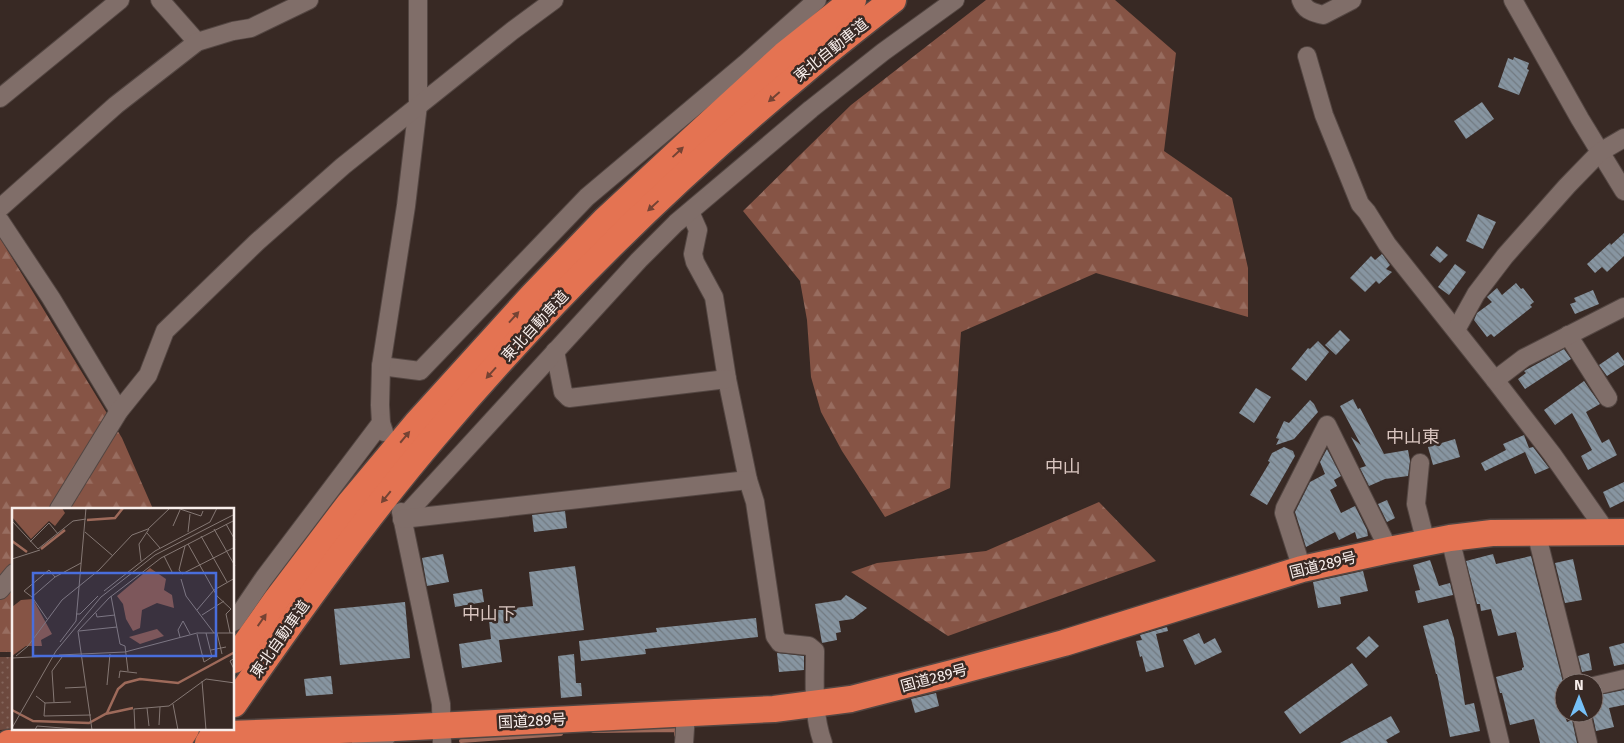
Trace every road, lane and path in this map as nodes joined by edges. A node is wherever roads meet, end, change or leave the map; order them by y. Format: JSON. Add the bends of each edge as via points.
{"nodes":[{"id":1,"x":120,"y":0,"type":"edge"},
{"id":2,"x":160,"y":0,"type":"edge"},
{"id":3,"x":309,"y":0,"type":"edge"},
{"id":4,"x":418,"y":0,"type":"edge"},
{"id":5,"x":554,"y":0,"type":"edge"},
{"id":6,"x":817,"y":0,"type":"edge"},
{"id":7,"x":853,"y":0,"type":"edge"},
{"id":8,"x":893,"y":0,"type":"edge"},
{"id":9,"x":955,"y":0,"type":"edge"},
{"id":10,"x":1301,"y":0,"type":"edge"},
{"id":11,"x":1352,"y":0,"type":"edge"},
{"id":12,"x":1513,"y":0,"type":"edge"},
{"id":13,"x":197,"y":42,"type":"junction"},
{"id":14,"x":1307,"y":56,"type":"dead end"},
{"id":15,"x":0,"y":98,"type":"edge"},
{"id":16,"x":418,"y":105,"type":"junction"},
{"id":17,"x":1624,"y":138,"type":"edge"},
{"id":18,"x":1600,"y":152,"type":"junction"},
{"id":19,"x":1624,"y":191,"type":"edge"},
{"id":20,"x":0,"y":208,"type":"edge"},
{"id":21,"x":690,"y":212,"type":"junction"},
{"id":22,"x":0,"y":220,"type":"edge"},
{"id":23,"x":1624,"y":307,"type":"edge"},
{"id":24,"x":1456,"y":330,"type":"junction"},
{"id":25,"x":1568,"y":335,"type":"junction"},
{"id":26,"x":555,"y":351,"type":"junction"},
{"id":27,"x":381,"y":366,"type":"junction"},
{"id":28,"x":727,"y":379,"type":"junction"},
{"id":29,"x":1495,"y":380,"type":"junction"},
{"id":30,"x":1608,"y":398,"type":"dead end"},
{"id":31,"x":119,"y":411,"type":"junction"},
{"id":32,"x":1420,"y":463,"type":"dead end"},
{"id":33,"x":748,"y":480,"type":"junction"},
{"id":34,"x":60,"y":508,"type":"edge"},
{"id":35,"x":402,"y":515,"type":"junction"},
{"id":36,"x":1536,"y":532,"type":"junction"},
{"id":37,"x":1615,"y":532,"type":"edge"},
{"id":38,"x":1438,"y":540,"type":"junction"},
{"id":39,"x":1389,"y":550,"type":"junction"},
{"id":40,"x":1302,"y":569,"type":"junction"},
{"id":41,"x":12,"y":575,"type":"edge"},
{"id":42,"x":0,"y":590,"type":"edge"},
{"id":43,"x":235,"y":621,"type":"edge"},
{"id":44,"x":235,"y":659,"type":"edge"},
{"id":45,"x":1571,"y":673,"type":"edge"},
{"id":46,"x":1624,"y":679,"type":"edge"},
{"id":47,"x":1604,"y":684,"type":"edge"},
{"id":48,"x":235,"y":703,"type":"edge"},
{"id":49,"x":815,"y":704,"type":"junction"},
{"id":50,"x":686,"y":714,"type":"junction"},
{"id":51,"x":1583,"y":723,"type":"edge"},
{"id":52,"x":396,"y":728,"type":"junction"},
{"id":53,"x":184,"y":730,"type":"edge"},
{"id":54,"x":124,"y":733,"type":"edge"},
{"id":55,"x":442,"y":734,"type":"edge"},
{"id":56,"x":217,"y":736,"type":"edge"},
{"id":57,"x":168,"y":739,"type":"edge"},
{"id":58,"x":9,"y":743,"type":"edge"},
{"id":59,"x":361,"y":743,"type":"edge"},
{"id":60,"x":684,"y":743,"type":"edge"},
{"id":61,"x":823,"y":743,"type":"edge"},
{"id":62,"x":1500,"y":743,"type":"edge"},
{"id":63,"x":1588,"y":743,"type":"edge"}],
"edges":[{"from":1,"to":15,"type":"street"},
{"from":2,"to":13,"type":"street"},
{"from":3,"to":13,"type":"street","via":[[251,28]]},
{"from":4,"to":16,"type":"street"},
{"from":5,"to":16,"type":"street"},
{"from":6,"to":27,"type":"street","via":[[586,197],[420,371]]},
{"from":44,"to":7,"type":"highway","name":"東北自動車道","one_way":true,"via":[[349,504],[416,424],[532,296],[605,220],[690,141],[784,55]]},
{"from":8,"to":48,"type":"highway","name":"東北自動車道","one_way":true,"via":[[801,73],[708,155],[552,308],[435,436],[374,512]]},
{"from":9,"to":21,"type":"street","via":[[825,98]]},
{"from":10,"to":11,"type":"street","via":[[1309,11],[1323,15]]},
{"from":12,"to":18,"type":"street"},
{"from":13,"to":20,"type":"street","via":[[116,105]]},
{"from":14,"to":24,"type":"street","via":[[1324,115],[1360,204],[1387,244]]},
{"from":16,"to":27,"type":"street"},
{"from":16,"to":31,"type":"street","via":[[257,242],[165,331],[148,375]]},
{"from":17,"to":18,"type":"street"},
{"from":18,"to":19,"type":"street"},
{"from":18,"to":24,"type":"street","via":[[1505,256],[1476,294]]},
{"from":21,"to":26,"type":"street","via":[[639,260]]},
{"from":21,"to":28,"type":"street","via":[[698,230],[693,254],[714,297]]},
{"from":22,"to":31,"type":"street"},
{"from":23,"to":25,"type":"street"},
{"from":24,"to":29,"type":"street"},
{"from":25,"to":29,"type":"street","via":[[1524,358]]},
{"from":25,"to":30,"type":"street"},
{"from":26,"to":28,"type":"street","via":[[563,392],[569,398]]},
{"from":26,"to":35,"type":"street"},
{"from":27,"to":43,"type":"street","via":[[383,428],[264,578]]},
{"from":28,"to":33,"type":"street"},
{"from":29,"to":37,"type":"street","via":[[1585,500]]},
{"from":31,"to":34,"type":"street"},
{"from":32,"to":38,"type":"street","via":[[1416,504]]},
{"from":33,"to":35,"type":"street"},
{"from":33,"to":49,"type":"street","via":[[755,502],[775,636],[780,643],[809,646],[815,651]]},
{"from":35,"to":55,"type":"street","via":[[440,704]]},
{"from":36,"to":37,"type":"highway","name":"国道289号"},
{"from":36,"to":38,"type":"highway","name":"国道289号","via":[[1492,533]]},
{"from":36,"to":45,"type":"street"},
{"from":38,"to":39,"type":"highway","name":"国道289号"},
{"from":38,"to":62,"type":"street"},
{"from":39,"to":40,"type":"highway","name":"国道289号"},
{"from":39,"to":40,"type":"street","via":[[1327,425],[1284,513]]},
{"from":40,"to":49,"type":"highway","name":"国道289号","via":[[1064,643],[851,699]]},
{"from":41,"to":42,"type":"street"},
{"from":46,"to":47,"type":"street"},
{"from":49,"to":50,"type":"highway","name":"国道289号"},
{"from":49,"to":61,"type":"street"},
{"from":50,"to":55,"type":"highway","name":"国道289号"},
{"from":50,"to":60,"type":"street"},
{"from":51,"to":63,"type":"street"},
{"from":52,"to":55,"type":"highway","name":"国道289号"},
{"from":52,"to":56,"type":"highway","name":"国道289号"},
{"from":52,"to":59,"type":"street","via":[[381,742]]},
{"from":53,"to":57,"type":"highway"},
{"from":54,"to":57,"type":"highway"},
{"from":54,"to":58,"type":"highway"}]}
